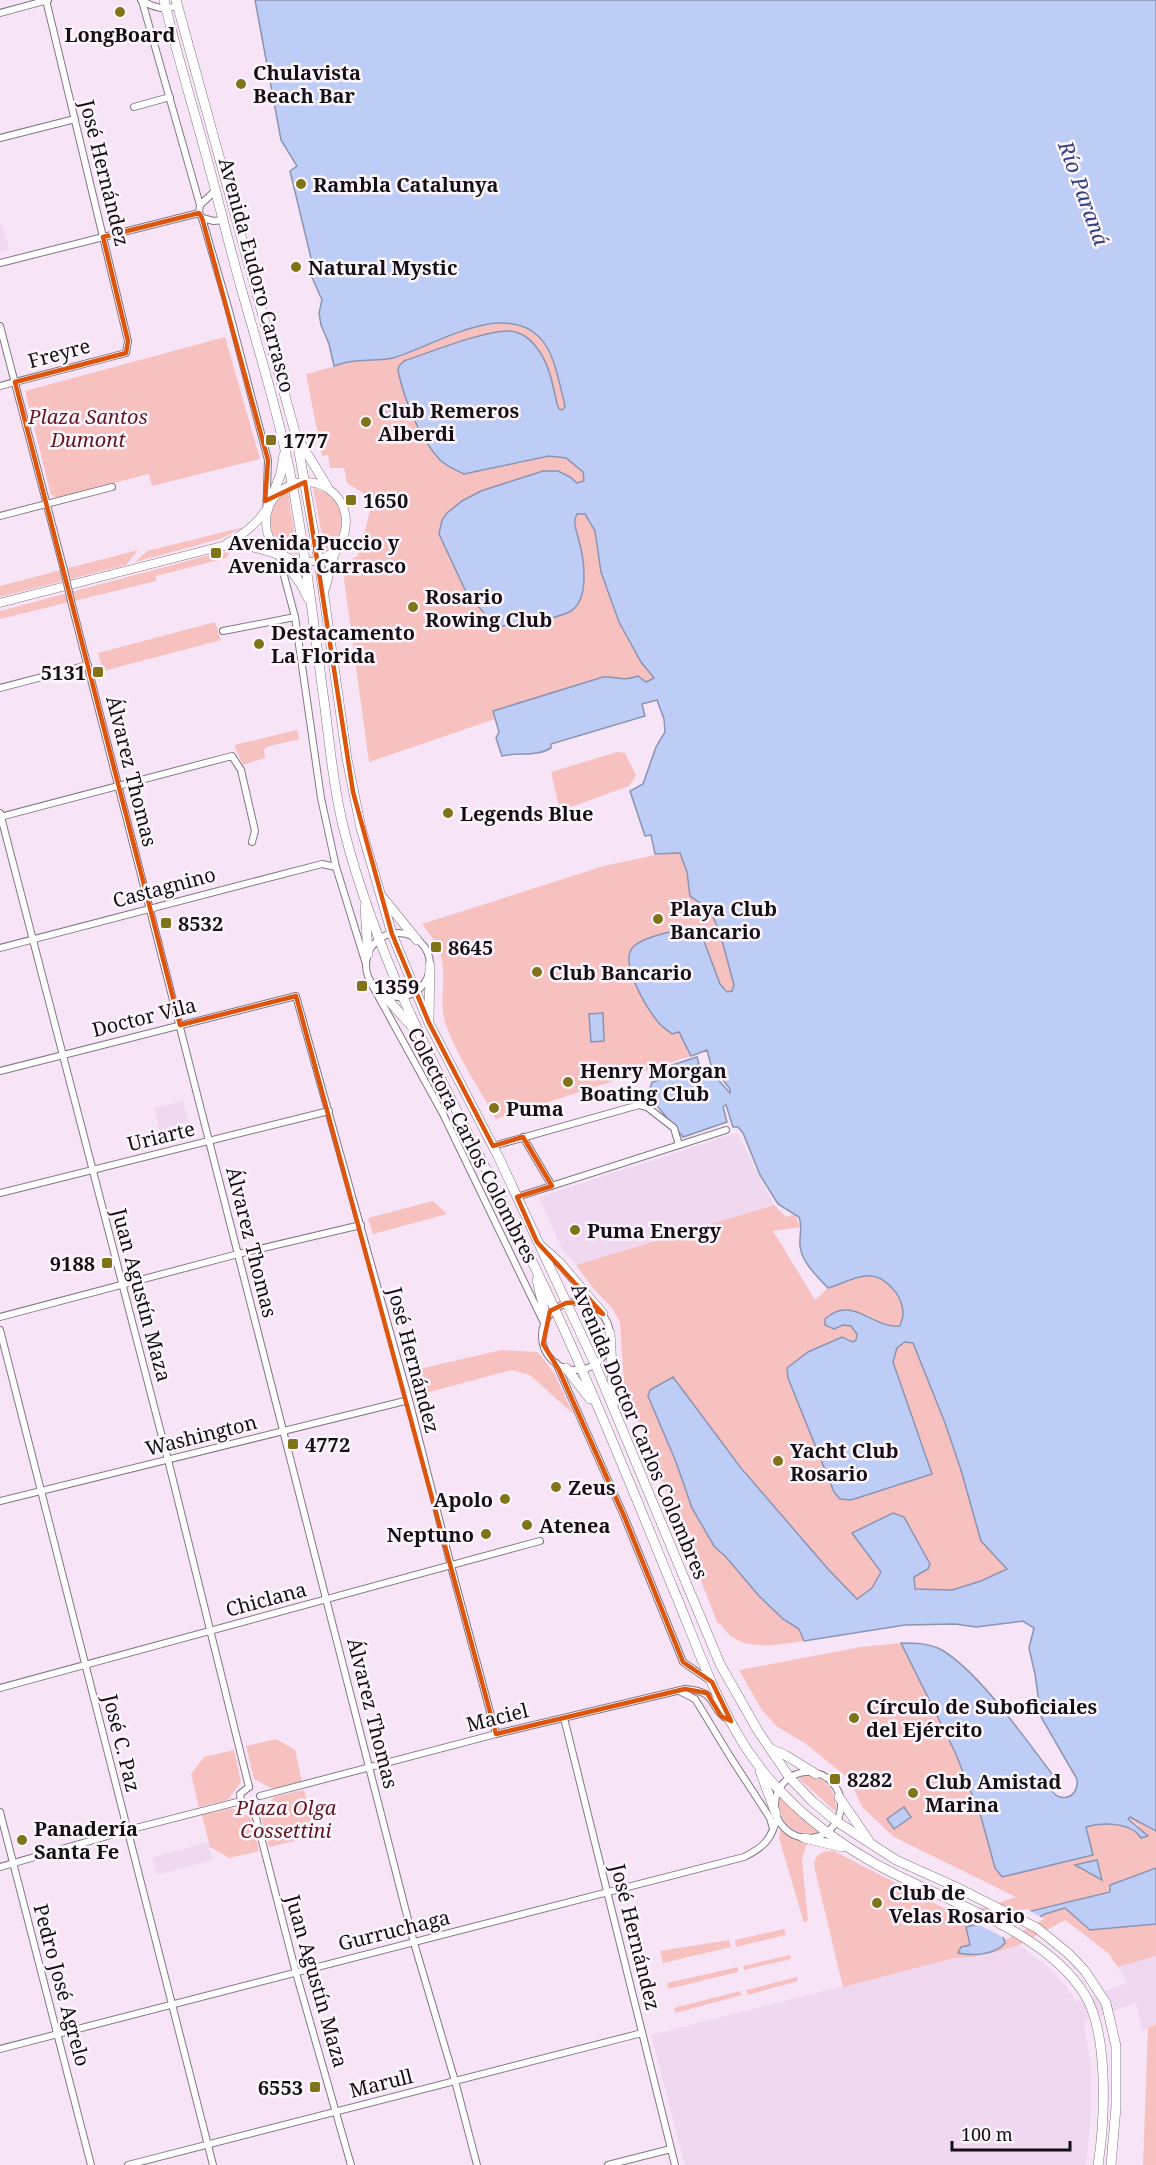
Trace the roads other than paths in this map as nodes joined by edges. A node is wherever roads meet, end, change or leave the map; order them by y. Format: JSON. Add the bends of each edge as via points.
{"nodes":[{"id":1,"x":47,"y":0,"type":"edge"},
{"id":2,"x":141,"y":1,"type":"edge"},
{"id":3,"x":177,"y":3,"type":"edge"},
{"id":4,"x":165,"y":5,"type":"edge"},
{"id":5,"x":0,"y":13,"type":"edge"},
{"id":6,"x":170,"y":97,"type":"junction"},
{"id":7,"x":134,"y":107,"type":"dead end"},
{"id":8,"x":75,"y":118,"type":"junction"},
{"id":9,"x":0,"y":138,"type":"edge"},
{"id":10,"x":215,"y":191,"type":"junction"},
{"id":11,"x":200,"y":212,"type":"junction"},
{"id":12,"x":223,"y":220,"type":"junction"},
{"id":13,"x":103,"y":237,"type":"junction"},
{"id":14,"x":0,"y":263,"type":"edge"},
{"id":15,"x":0,"y":326,"type":"edge"},
{"id":16,"x":126,"y":353,"type":"joint"},
{"id":17,"x":15,"y":382,"type":"junction"},
{"id":18,"x":0,"y":386,"type":"edge"},
{"id":19,"x":296,"y":436,"type":"junction"},
{"id":20,"x":285,"y":450,"type":"junction"},
{"id":21,"x":305,"y":482,"type":"junction"},
{"id":22,"x":293,"y":484,"type":"junction"},
{"id":23,"x":111,"y":488,"type":"dead end"},
{"id":24,"x":328,"y":488,"type":"junction"},
{"id":25,"x":47,"y":504,"type":"junction"},
{"id":26,"x":267,"y":508,"type":"junction"},
{"id":27,"x":0,"y":516,"type":"edge"},
{"id":28,"x":257,"y":523,"type":"junction"},
{"id":29,"x":272,"y":544,"type":"joint"},
{"id":30,"x":222,"y":546,"type":"junction"},
{"id":31,"x":338,"y":546,"type":"junction"},
{"id":32,"x":283,"y":557,"type":"junction"},
{"id":33,"x":318,"y":561,"type":"junction"},
{"id":34,"x":306,"y":562,"type":"junction"},
{"id":35,"x":323,"y":593,"type":"junction"},
{"id":36,"x":0,"y":603,"type":"edge"},
{"id":37,"x":311,"y":605,"type":"junction"},
{"id":38,"x":295,"y":617,"type":"junction"},
{"id":39,"x":223,"y":632,"type":"dead end"},
{"id":40,"x":88,"y":666,"type":"junction"},
{"id":41,"x":0,"y":688,"type":"edge"},
{"id":42,"x":119,"y":786,"type":"junction"},
{"id":43,"x":0,"y":816,"type":"edge"},
{"id":44,"x":252,"y":842,"type":"dead end"},
{"id":45,"x":336,"y":867,"type":"junction"},
{"id":46,"x":379,"y":893,"type":"junction"},
{"id":47,"x":365,"y":896,"type":"junction"},
{"id":48,"x":150,"y":908,"type":"junction"},
{"id":49,"x":392,"y":934,"type":"junction"},
{"id":50,"x":33,"y":939,"type":"junction"},
{"id":51,"x":379,"y":939,"type":"junction"},
{"id":52,"x":417,"y":940,"type":"junction"},
{"id":53,"x":0,"y":948,"type":"edge"},
{"id":54,"x":367,"y":959,"type":"junction"},
{"id":55,"x":430,"y":965,"type":"junction"},
{"id":56,"x":371,"y":983,"type":"junction"},
{"id":57,"x":416,"y":992,"type":"junction"},
{"id":58,"x":382,"y":993,"type":"junction"},
{"id":59,"x":296,"y":996,"type":"joint"},
{"id":60,"x":403,"y":997,"type":"junction"},
{"id":61,"x":429,"y":1023,"type":"junction"},
{"id":62,"x":180,"y":1025,"type":"junction"},
{"id":63,"x":419,"y":1035,"type":"junction"},
{"id":64,"x":63,"y":1055,"type":"junction"},
{"id":65,"x":0,"y":1071,"type":"edge"},
{"id":66,"x":329,"y":1111,"type":"junction"},
{"id":67,"x":726,"y":1130,"type":"dead end"},
{"id":68,"x":523,"y":1137,"type":"junction"},
{"id":69,"x":209,"y":1140,"type":"junction"},
{"id":70,"x":679,"y":1145,"type":"junction"},
{"id":71,"x":493,"y":1146,"type":"junction"},
{"id":72,"x":93,"y":1170,"type":"junction"},
{"id":73,"x":552,"y":1186,"type":"junction"},
{"id":74,"x":0,"y":1193,"type":"edge"},
{"id":75,"x":517,"y":1197,"type":"junction"},
{"id":76,"x":361,"y":1225,"type":"junction"},
{"id":77,"x":537,"y":1242,"type":"junction"},
{"id":78,"x":238,"y":1254,"type":"junction"},
{"id":79,"x":532,"y":1257,"type":"junction"},
{"id":80,"x":123,"y":1286,"type":"junction"},
{"id":81,"x":566,"y":1303,"type":"junction"},
{"id":82,"x":555,"y":1309,"type":"junction"},
{"id":83,"x":603,"y":1314,"type":"junction"},
{"id":84,"x":0,"y":1317,"type":"edge"},
{"id":85,"x":545,"y":1321,"type":"junction"},
{"id":86,"x":0,"y":1330,"type":"edge"},
{"id":87,"x":610,"y":1333,"type":"junction"},
{"id":88,"x":595,"y":1364,"type":"junction"},
{"id":89,"x":561,"y":1366,"type":"junction"},
{"id":90,"x":582,"y":1369,"type":"junction"},
{"id":91,"x":409,"y":1400,"type":"junction"},
{"id":92,"x":598,"y":1409,"type":"junction"},
{"id":93,"x":615,"y":1414,"type":"junction"},
{"id":94,"x":284,"y":1431,"type":"junction"},
{"id":95,"x":168,"y":1460,"type":"junction"},
{"id":96,"x":41,"y":1491,"type":"junction"},
{"id":97,"x":0,"y":1501,"type":"edge"},
{"id":98,"x":540,"y":1541,"type":"dead end"},
{"id":99,"x":451,"y":1566,"type":"junction"},
{"id":100,"x":327,"y":1600,"type":"junction"},
{"id":101,"x":209,"y":1631,"type":"junction"},
{"id":102,"x":85,"y":1665,"type":"junction"},
{"id":103,"x":712,"y":1682,"type":"junction"},
{"id":104,"x":0,"y":1688,"type":"edge"},
{"id":105,"x":677,"y":1690,"type":"junction"},
{"id":106,"x":564,"y":1718,"type":"junction"},
{"id":107,"x":731,"y":1721,"type":"junction"},
{"id":108,"x":496,"y":1734,"type":"junction"},
{"id":109,"x":770,"y":1749,"type":"junction"},
{"id":110,"x":757,"y":1763,"type":"junction"},
{"id":111,"x":369,"y":1768,"type":"junction"},
{"id":112,"x":816,"y":1774,"type":"junction"},
{"id":113,"x":790,"y":1778,"type":"junction"},
{"id":114,"x":249,"y":1787,"type":"junction"},
{"id":115,"x":779,"y":1788,"type":"junction"},
{"id":116,"x":260,"y":1796,"type":"junction"},
{"id":117,"x":839,"y":1797,"type":"junction"},
{"id":118,"x":241,"y":1801,"type":"junction"},
{"id":119,"x":254,"y":1806,"type":"junction"},
{"id":120,"x":0,"y":1812,"type":"edge"},
{"id":121,"x":776,"y":1819,"type":"junction"},
{"id":122,"x":836,"y":1821,"type":"junction"},
{"id":123,"x":128,"y":1830,"type":"junction"},
{"id":124,"x":826,"y":1832,"type":"junction"},
{"id":125,"x":804,"y":1838,"type":"junction"},
{"id":126,"x":872,"y":1845,"type":"junction"},
{"id":127,"x":847,"y":1848,"type":"junction"},
{"id":128,"x":13,"y":1864,"type":"junction"},
{"id":129,"x":0,"y":1867,"type":"edge"},
{"id":130,"x":608,"y":1893,"type":"junction"},
{"id":131,"x":414,"y":1942,"type":"junction"},
{"id":132,"x":296,"y":1973,"type":"junction"},
{"id":133,"x":171,"y":2005,"type":"junction"},
{"id":134,"x":642,"y":2033,"type":"junction"},
{"id":135,"x":57,"y":2034,"type":"junction"},
{"id":136,"x":0,"y":2049,"type":"edge"},
{"id":137,"x":455,"y":2081,"type":"junction"},
{"id":138,"x":337,"y":2111,"type":"junction"},
{"id":139,"x":207,"y":2145,"type":"junction"},
{"id":140,"x":671,"y":2149,"type":"junction"},
{"id":141,"x":91,"y":2165,"type":"edge"},
{"id":142,"x":128,"y":2165,"type":"edge"},
{"id":143,"x":213,"y":2165,"type":"edge"},
{"id":144,"x":351,"y":2165,"type":"edge"},
{"id":145,"x":477,"y":2165,"type":"edge"},
{"id":146,"x":608,"y":2165,"type":"edge"},
{"id":147,"x":675,"y":2165,"type":"edge"},
{"id":148,"x":1098,"y":2165,"type":"edge"},
{"id":149,"x":1111,"y":2165,"type":"edge"}],
"edges":[{"from":1,"to":5,"type":"street"},
{"from":1,"to":8,"type":"street","name":"José Hernández"},
{"from":2,"to":4,"type":"street","via":[[156,8]]},
{"from":2,"to":6,"type":"street"},
{"from":3,"to":4,"type":"street"},
{"from":3,"to":19,"type":"main road","name":"Avenida Eudoro Carrasco"},
{"from":4,"to":10,"type":"main road","name":"Avenida Eudoro Carrasco"},
{"from":6,"to":7,"type":"street"},
{"from":6,"to":11,"type":"street"},
{"from":8,"to":9,"type":"street"},
{"from":8,"to":13,"type":"street","name":"José Hernández"},
{"from":10,"to":11,"type":"street"},
{"from":10,"to":12,"type":"main road","name":"Avenida Eudoro Carrasco"},
{"from":11,"to":12,"type":"street","via":[[214,221]]},
{"from":11,"to":13,"type":"street"},
{"from":11,"to":26,"type":"street","via":[[267,460]]},
{"from":12,"to":20,"type":"main road","name":"Avenida Eudoro Carrasco"},
{"from":13,"to":14,"type":"street"},
{"from":13,"to":16,"type":"street","name":"José Hernández","via":[[128,341]]},
{"from":15,"to":17,"type":"street","name":"Álvarez Thomas"},
{"from":16,"to":17,"type":"street","name":"Freyre"},
{"from":17,"to":18,"type":"street","name":"Freyre"},
{"from":17,"to":25,"type":"street","name":"Álvarez Thomas"},
{"from":19,"to":21,"type":"main road","name":"Avenida Eudoro Carrasco"},
{"from":19,"to":24,"type":"main road"},
{"from":20,"to":22,"type":"main road","name":"Avenida Eudoro Carrasco"},
{"from":20,"to":26,"type":"main road"},
{"from":21,"to":22,"type":"street"},
{"from":21,"to":24,"type":"street"},
{"from":21,"to":33,"type":"main road","name":"Avenida Eudoro Carrasco"},
{"from":22,"to":26,"type":"street","via":[[279,492]]},
{"from":22,"to":34,"type":"main road","name":"Avenida Eudoro Carrasco"},
{"from":23,"to":25,"type":"street"},
{"from":24,"to":31,"type":"street","via":[[346,515]]},
{"from":25,"to":27,"type":"street"},
{"from":25,"to":40,"type":"street","name":"Álvarez Thomas","bridge":true},
{"from":26,"to":28,"type":"street"},
{"from":26,"to":28,"type":"street"},
{"from":26,"to":29,"type":"street","via":[[267,532]]},
{"from":28,"to":30,"type":"street"},
{"from":29,"to":32,"type":"main road"},
{"from":30,"to":32,"type":"street","via":[[245,545]]},
{"from":30,"to":36,"type":"street"},
{"from":31,"to":33,"type":"street"},
{"from":31,"to":35,"type":"main road"},
{"from":32,"to":34,"type":"street"},
{"from":32,"to":37,"type":"main road"},
{"from":32,"to":38,"type":"street"},
{"from":33,"to":34,"type":"street"},
{"from":33,"to":35,"type":"main road","name":"Avenida Doctor Carlos Colombres"},
{"from":34,"to":37,"type":"main road","name":"Avenida Doctor Carlos Colombres"},
{"from":35,"to":46,"type":"main road","name":"Avenida Doctor Carlos Colombres","via":[[351,781]]},
{"from":37,"to":47,"type":"main road","name":"Avenida Doctor Carlos Colombres","via":[[337,796]]},
{"from":38,"to":39,"type":"street"},
{"from":38,"to":45,"type":"street","via":[[321,798]]},
{"from":40,"to":41,"type":"street"},
{"from":40,"to":42,"type":"street","name":"Álvarez Thomas"},
{"from":42,"to":43,"type":"street"},
{"from":42,"to":44,"type":"street","via":[[232,756],[241,770],[255,831]]},
{"from":42,"to":48,"type":"street","name":"Álvarez Thomas"},
{"from":43,"to":50,"type":"street","name":"Juan Agustín Maza"},
{"from":45,"to":48,"type":"street","name":"Castagnino","via":[[321,864]]},
{"from":45,"to":54,"type":"street"},
{"from":46,"to":49,"type":"main road","name":"Avenida Doctor Carlos Colombres"},
{"from":46,"to":52,"type":"main road"},
{"from":47,"to":51,"type":"main road","name":"Avenida Doctor Carlos Colombres"},
{"from":47,"to":54,"type":"main road"},
{"from":48,"to":50,"type":"street","name":"Castagnino"},
{"from":48,"to":62,"type":"street","name":"Álvarez Thomas"},
{"from":49,"to":51,"type":"street"},
{"from":49,"to":52,"type":"street","via":[[405,934]]},
{"from":49,"to":57,"type":"main road","name":"Avenida Doctor Carlos Colombres"},
{"from":50,"to":53,"type":"street","name":"Castagnino"},
{"from":50,"to":64,"type":"street","name":"Juan Agustín Maza"},
{"from":51,"to":54,"type":"street"},
{"from":51,"to":60,"type":"main road","name":"Avenida Doctor Carlos Colombres"},
{"from":52,"to":55,"type":"street"},
{"from":54,"to":56,"type":"street","name":"Colectora Carlos Colombres"},
{"from":55,"to":57,"type":"street"},
{"from":55,"to":61,"type":"main road"},
{"from":56,"to":58,"type":"street"},
{"from":56,"to":85,"type":"street","name":"Colectora Carlos Colombres","via":[[443,1114]]},
{"from":57,"to":60,"type":"street"},
{"from":57,"to":61,"type":"main road","name":"Avenida Doctor Carlos Colombres"},
{"from":58,"to":60,"type":"street"},
{"from":58,"to":63,"type":"main road"},
{"from":59,"to":62,"type":"street","name":"Doctor Vila"},
{"from":59,"to":66,"type":"street","name":"José Hernández"},
{"from":60,"to":63,"type":"main road","name":"Avenida Doctor Carlos Colombres"},
{"from":61,"to":71,"type":"main road","name":"Avenida Doctor Carlos Colombres"},
{"from":62,"to":64,"type":"street","name":"Doctor Vila"},
{"from":62,"to":69,"type":"street","name":"Álvarez Thomas"},
{"from":63,"to":79,"type":"main road","name":"Avenida Doctor Carlos Colombres"},
{"from":64,"to":65,"type":"street","name":"Doctor Vila"},
{"from":64,"to":72,"type":"street","name":"Juan Agustín Maza"},
{"from":66,"to":69,"type":"street","name":"Uriarte"},
{"from":66,"to":76,"type":"street","name":"José Hernández"},
{"from":67,"to":70,"type":"street"},
{"from":68,"to":70,"type":"street","via":[[639,1105],[674,1128]]},
{"from":68,"to":71,"type":"street"},
{"from":68,"to":73,"type":"street"},
{"from":69,"to":72,"type":"street","name":"Uriarte"},
{"from":69,"to":78,"type":"street","name":"Álvarez Thomas"},
{"from":70,"to":73,"type":"street"},
{"from":71,"to":75,"type":"main road","name":"Avenida Doctor Carlos Colombres"},
{"from":72,"to":74,"type":"street","name":"Uriarte"},
{"from":72,"to":80,"type":"street","name":"Juan Agustín Maza"},
{"from":73,"to":75,"type":"street"},
{"from":75,"to":77,"type":"main road","name":"Avenida Doctor Carlos Colombres"},
{"from":76,"to":78,"type":"street"},
{"from":76,"to":91,"type":"street","name":"José Hernández"},
{"from":77,"to":81,"type":"main road","name":"Avenida Doctor Carlos Colombres"},
{"from":77,"to":83,"type":"main road"},
{"from":78,"to":80,"type":"street"},
{"from":78,"to":94,"type":"street","name":"Álvarez Thomas"},
{"from":79,"to":82,"type":"main road","name":"Avenida Doctor Carlos Colombres"},
{"from":79,"to":85,"type":"main road"},
{"from":80,"to":84,"type":"street"},
{"from":80,"to":95,"type":"street","name":"Juan Agustín Maza"},
{"from":81,"to":82,"type":"street"},
{"from":81,"to":83,"type":"street","via":[[580,1302]]},
{"from":81,"to":88,"type":"main road","name":"Avenida Doctor Carlos Colombres"},
{"from":82,"to":85,"type":"street"},
{"from":82,"to":90,"type":"main road","name":"Avenida Doctor Carlos Colombres"},
{"from":83,"to":87,"type":"street"},
{"from":85,"to":89,"type":"street","via":[[543,1344]]},
{"from":86,"to":96,"type":"street","name":"José C. Paz"},
{"from":87,"to":88,"type":"street","via":[[609,1345]]},
{"from":87,"to":93,"type":"main road"},
{"from":88,"to":90,"type":"street"},
{"from":88,"to":93,"type":"main road","name":"Avenida Doctor Carlos Colombres"},
{"from":89,"to":90,"type":"street"},
{"from":89,"to":92,"type":"main road"},
{"from":89,"to":103,"type":"street","via":[[683,1662]]},
{"from":90,"to":92,"type":"main road","name":"Avenida Doctor Carlos Colombres"},
{"from":91,"to":94,"type":"street","name":"Washington"},
{"from":91,"to":99,"type":"street","name":"José Hernández"},
{"from":92,"to":103,"type":"main road","name":"Avenida Doctor Carlos Colombres"},
{"from":93,"to":109,"type":"main road","name":"Avenida Doctor Carlos Colombres","via":[[720,1664]]},
{"from":94,"to":95,"type":"street","name":"Washington"},
{"from":94,"to":100,"type":"street","name":"Álvarez Thomas"},
{"from":95,"to":96,"type":"street","name":"Washington"},
{"from":95,"to":101,"type":"street","name":"Juan Agustín Maza"},
{"from":96,"to":97,"type":"street","name":"Washington"},
{"from":96,"to":102,"type":"street","name":"José C. Paz"},
{"from":98,"to":99,"type":"street","name":"Chiclana"},
{"from":99,"to":100,"type":"street","name":"Chiclana"},
{"from":99,"to":108,"type":"street","name":"José Hernández"},
{"from":100,"to":101,"type":"street","name":"Chiclana"},
{"from":100,"to":111,"type":"street","name":"Álvarez Thomas"},
{"from":101,"to":102,"type":"street","name":"Chiclana"},
{"from":101,"to":114,"type":"street","name":"Juan Agustín Maza"},
{"from":102,"to":104,"type":"street","name":"Chiclana"},
{"from":102,"to":123,"type":"street","name":"José C. Paz"},
{"from":103,"to":107,"type":"main road","name":"Avenida Doctor Carlos Colombres"},
{"from":105,"to":106,"type":"street","name":"Maciel"},
{"from":105,"to":107,"type":"street","name":"Maciel","via":[[707,1694],[721,1716]]},
{"from":105,"to":121,"type":"street","via":[[695,1699],[730,1758]]},
{"from":106,"to":108,"type":"street","name":"Maciel"},
{"from":106,"to":130,"type":"street","name":"José Hernández"},
{"from":107,"to":110,"type":"main road","name":"Avenida Doctor Carlos Colombres"},
{"from":108,"to":111,"type":"street","name":"Maciel"},
{"from":109,"to":112,"type":"main road"},
{"from":109,"to":113,"type":"main road","name":"Avenida Doctor Carlos Colombres"},
{"from":110,"to":115,"type":"main road","name":"Avenida Doctor Carlos Colombres"},
{"from":110,"to":121,"type":"main road"},
{"from":111,"to":116,"type":"street","name":"Maciel"},
{"from":111,"to":131,"type":"street","name":"Álvarez Thomas"},
{"from":112,"to":113,"type":"street"},
{"from":112,"to":117,"type":"street","via":[[829,1780]]},
{"from":113,"to":115,"type":"street"},
{"from":113,"to":122,"type":"main road","name":"Avenida Doctor Carlos Colombres"},
{"from":114,"to":116,"type":"street"},
{"from":114,"to":118,"type":"street","via":[[240,1794]]},
{"from":115,"to":121,"type":"street","name":"Gurruchaga"},
{"from":115,"to":124,"type":"main road","name":"Avenida Doctor Carlos Colombres"},
{"from":116,"to":119,"type":"street"},
{"from":117,"to":122,"type":"street"},
{"from":117,"to":126,"type":"main road"},
{"from":118,"to":119,"type":"street"},
{"from":118,"to":123,"type":"street"},
{"from":119,"to":132,"type":"street","name":"Juan Agustín Maza"},
{"from":120,"to":128,"type":"street","name":"Pedro José Agrelo"},
{"from":121,"to":125,"type":"street"},
{"from":121,"to":130,"type":"street","name":"Gurruchaga","via":[[774,1833],[757,1851],[744,1857]]},
{"from":122,"to":124,"type":"street"},
{"from":122,"to":126,"type":"main road","name":"Avenida Doctor Carlos Colombres"},
{"from":123,"to":128,"type":"street"},
{"from":123,"to":133,"type":"street","name":"José C. Paz"},
{"from":124,"to":125,"type":"street"},
{"from":124,"to":127,"type":"main road","name":"Avenida Doctor Carlos Colombres"},
{"from":125,"to":127,"type":"main road"},
{"from":126,"to":149,"type":"main road","name":"Avenida Doctor Carlos Colombres","via":[[1036,1928],[1069,1954],[1100,1990],[1116,2046]]},
{"from":127,"to":148,"type":"main road","name":"Avenida Doctor Carlos Colombres","via":[[1019,1934],[1071,1976],[1085,1995],[1096,2023],[1100,2049]]},
{"from":128,"to":129,"type":"street"},
{"from":128,"to":135,"type":"street","name":"Pedro José Agrelo"},
{"from":130,"to":131,"type":"street","name":"Gurruchaga"},
{"from":130,"to":134,"type":"street","name":"José Hernández"},
{"from":131,"to":132,"type":"street","name":"Gurruchaga"},
{"from":131,"to":137,"type":"street","name":"Álvarez Thomas"},
{"from":132,"to":133,"type":"street","name":"Gurruchaga"},
{"from":132,"to":138,"type":"street","name":"Juan Agustín Maza"},
{"from":133,"to":135,"type":"street","name":"Gurruchaga"},
{"from":133,"to":139,"type":"street","name":"José C. Paz"},
{"from":134,"to":137,"type":"street","name":"Marull"},
{"from":134,"to":140,"type":"street","name":"José Hernández"},
{"from":135,"to":136,"type":"street","name":"Gurruchaga"},
{"from":135,"to":141,"type":"street","name":"Pedro José Agrelo"},
{"from":137,"to":138,"type":"street","name":"Marull"},
{"from":137,"to":145,"type":"street","name":"Álvarez Thomas"},
{"from":138,"to":139,"type":"street","name":"Marull"},
{"from":138,"to":144,"type":"street","name":"Juan Agustín Maza"},
{"from":139,"to":142,"type":"street","name":"Marull"},
{"from":139,"to":143,"type":"street","name":"José C. Paz"},
{"from":140,"to":146,"type":"street"},
{"from":140,"to":147,"type":"street","name":"José Hernández"}]}
